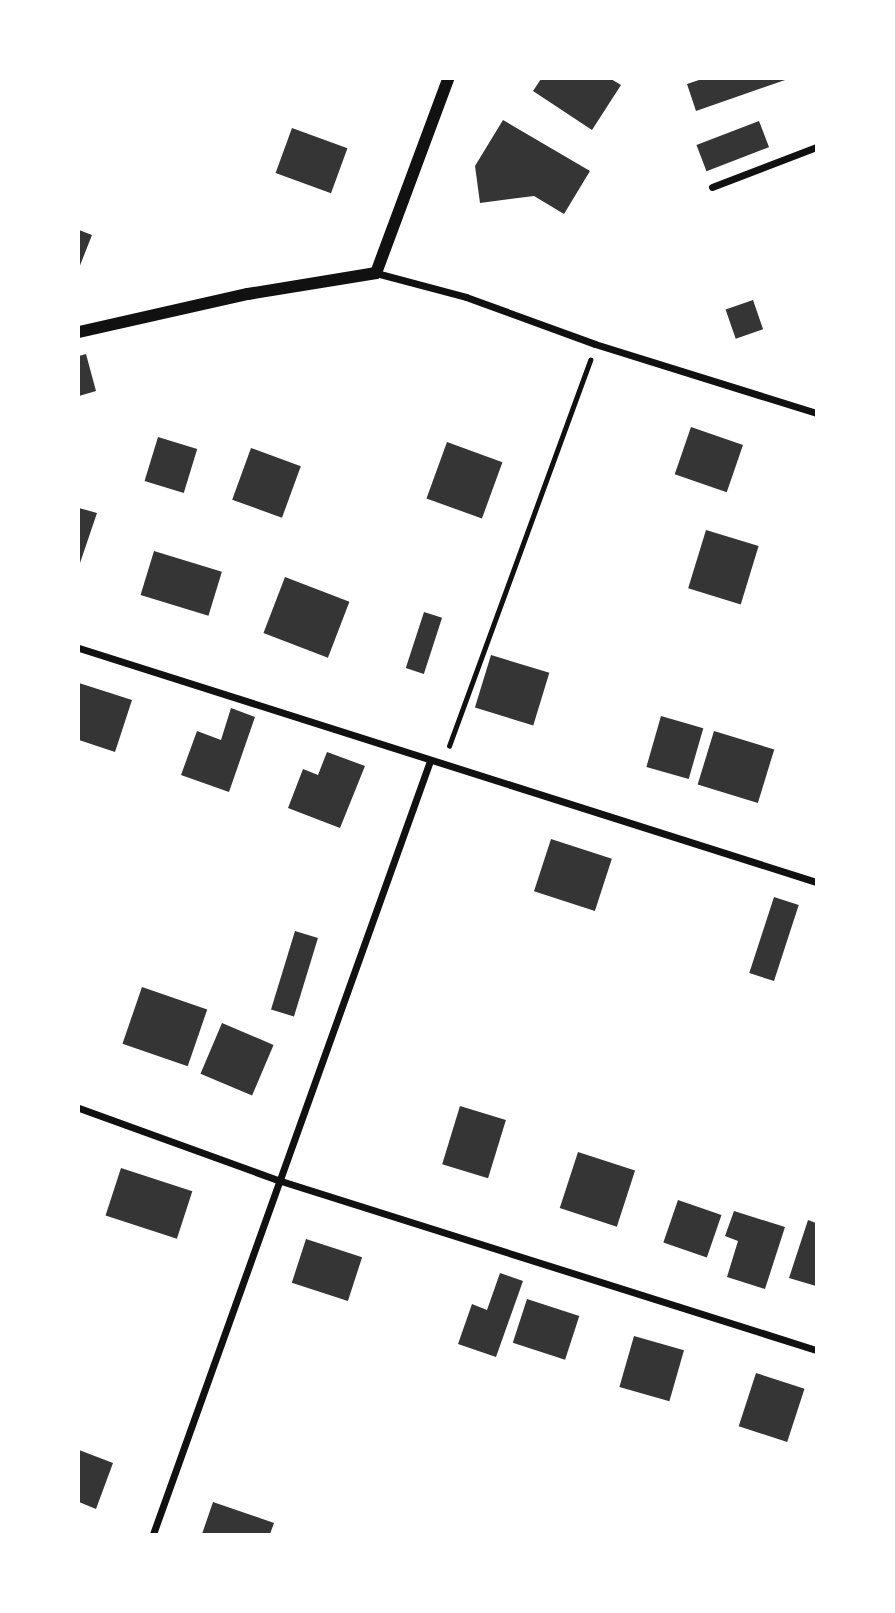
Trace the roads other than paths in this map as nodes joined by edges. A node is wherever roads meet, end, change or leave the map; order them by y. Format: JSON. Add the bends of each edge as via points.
{"nodes":[{"id":1,"x":448,"y":79,"type":"edge"},
{"id":2,"x":816,"y":147,"type":"edge"},
{"id":3,"x":712,"y":187,"type":"dead end"},
{"id":4,"x":376,"y":273,"type":"junction"},
{"id":5,"x":79,"y":332,"type":"edge"},
{"id":6,"x":816,"y":413,"type":"edge"},
{"id":7,"x":79,"y":648,"type":"edge"},
{"id":8,"x":430,"y":761,"type":"junction"},
{"id":9,"x":816,"y":882,"type":"edge"},
{"id":10,"x":79,"y":1108,"type":"edge"},
{"id":11,"x":281,"y":1181,"type":"junction"},
{"id":12,"x":816,"y":1350,"type":"edge"},
{"id":13,"x":153,"y":1534,"type":"edge"}],
"edges":[{"from":1,"to":4,"type":"street"},
{"from":2,"to":3,"type":"street"},
{"from":4,"to":5,"type":"street","via":[[235,296]]},
{"from":4,"to":6,"type":"street","via":[[466,297],[596,344]]},
{"from":7,"to":8,"type":"street"},
{"from":8,"to":9,"type":"street"},
{"from":8,"to":11,"type":"street"},
{"from":10,"to":11,"type":"street"},
{"from":11,"to":12,"type":"street"},
{"from":11,"to":13,"type":"street"}]}
